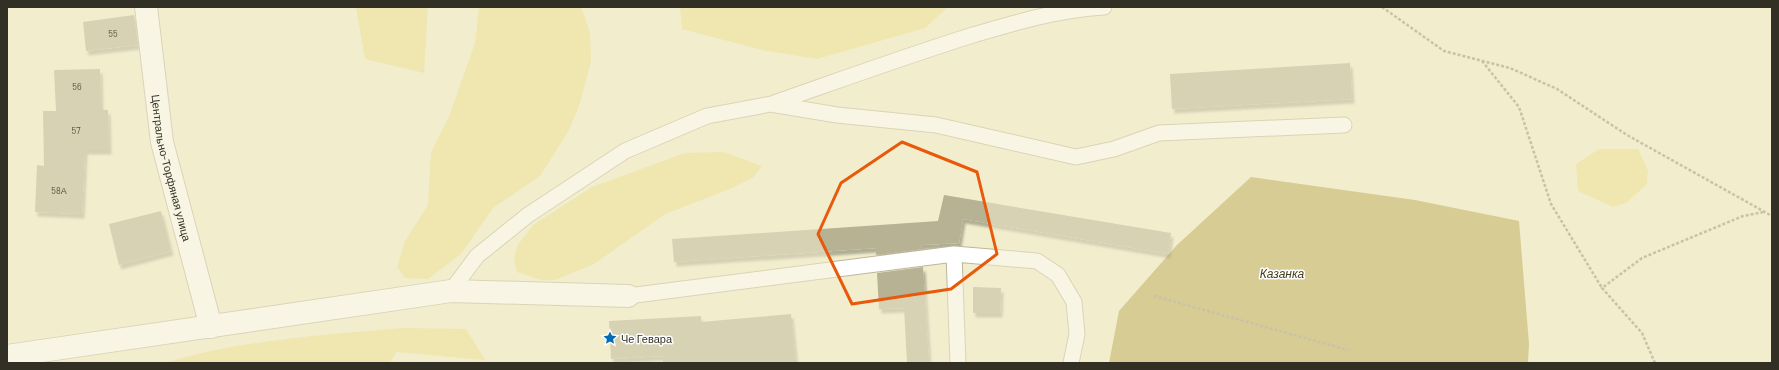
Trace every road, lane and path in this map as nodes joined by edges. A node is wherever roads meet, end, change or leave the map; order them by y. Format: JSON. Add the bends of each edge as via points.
{"nodes":[{"id":1,"x":146,"y":7,"type":"edge"},
{"id":2,"x":1104,"y":7,"type":"edge"},
{"id":3,"x":1382,"y":7,"type":"edge"},
{"id":4,"x":1482,"y":61,"type":"junction"},
{"id":5,"x":771,"y":104,"type":"junction"},
{"id":6,"x":1344,"y":125,"type":"dead end"},
{"id":7,"x":1765,"y":212,"type":"junction"},
{"id":8,"x":1772,"y":216,"type":"edge"},
{"id":9,"x":954,"y":254,"type":"junction"},
{"id":10,"x":1602,"y":288,"type":"junction"},
{"id":11,"x":451,"y":291,"type":"junction"},
{"id":12,"x":628,"y":296,"type":"joint"},
{"id":13,"x":1154,"y":296,"type":"dead end"},
{"id":14,"x":211,"y":327,"type":"junction"},
{"id":15,"x":1348,"y":350,"type":"dead end"},
{"id":16,"x":7,"y":356,"type":"edge"},
{"id":17,"x":958,"y":363,"type":"edge"},
{"id":18,"x":1071,"y":363,"type":"edge"},
{"id":19,"x":1655,"y":363,"type":"edge"}],
"edges":[{"from":1,"to":14,"type":"street","name":"Центрально-Торфяная улица","via":[[162,142]]},
{"from":2,"to":5,"type":"lane","via":[[1036,16],[945,44]]},
{"from":3,"to":4,"type":"path","via":[[1444,51]]},
{"from":4,"to":7,"type":"path","via":[[1510,68],[1557,89],[1627,135]]},
{"from":4,"to":10,"type":"path","via":[[1519,107],[1551,204]]},
{"from":5,"to":6,"type":"lane","via":[[837,115],[936,126],[1076,157],[1114,149],[1159,133]]},
{"from":5,"to":11,"type":"lane","via":[[707,116],[625,151],[528,215],[483,251]]},
{"from":7,"to":8,"type":"path"},
{"from":7,"to":10,"type":"path","via":[[1743,216],[1642,258]]},
{"from":9,"to":12,"type":"lane"},
{"from":9,"to":17,"type":"lane"},
{"from":9,"to":18,"type":"lane","via":[[1037,261],[1058,275],[1074,302],[1077,334]]},
{"from":10,"to":19,"type":"path","via":[[1642,333]]},
{"from":11,"to":12,"type":"street"},
{"from":11,"to":14,"type":"street"},
{"from":13,"to":15,"type":"path"},
{"from":14,"to":16,"type":"street"}]}
